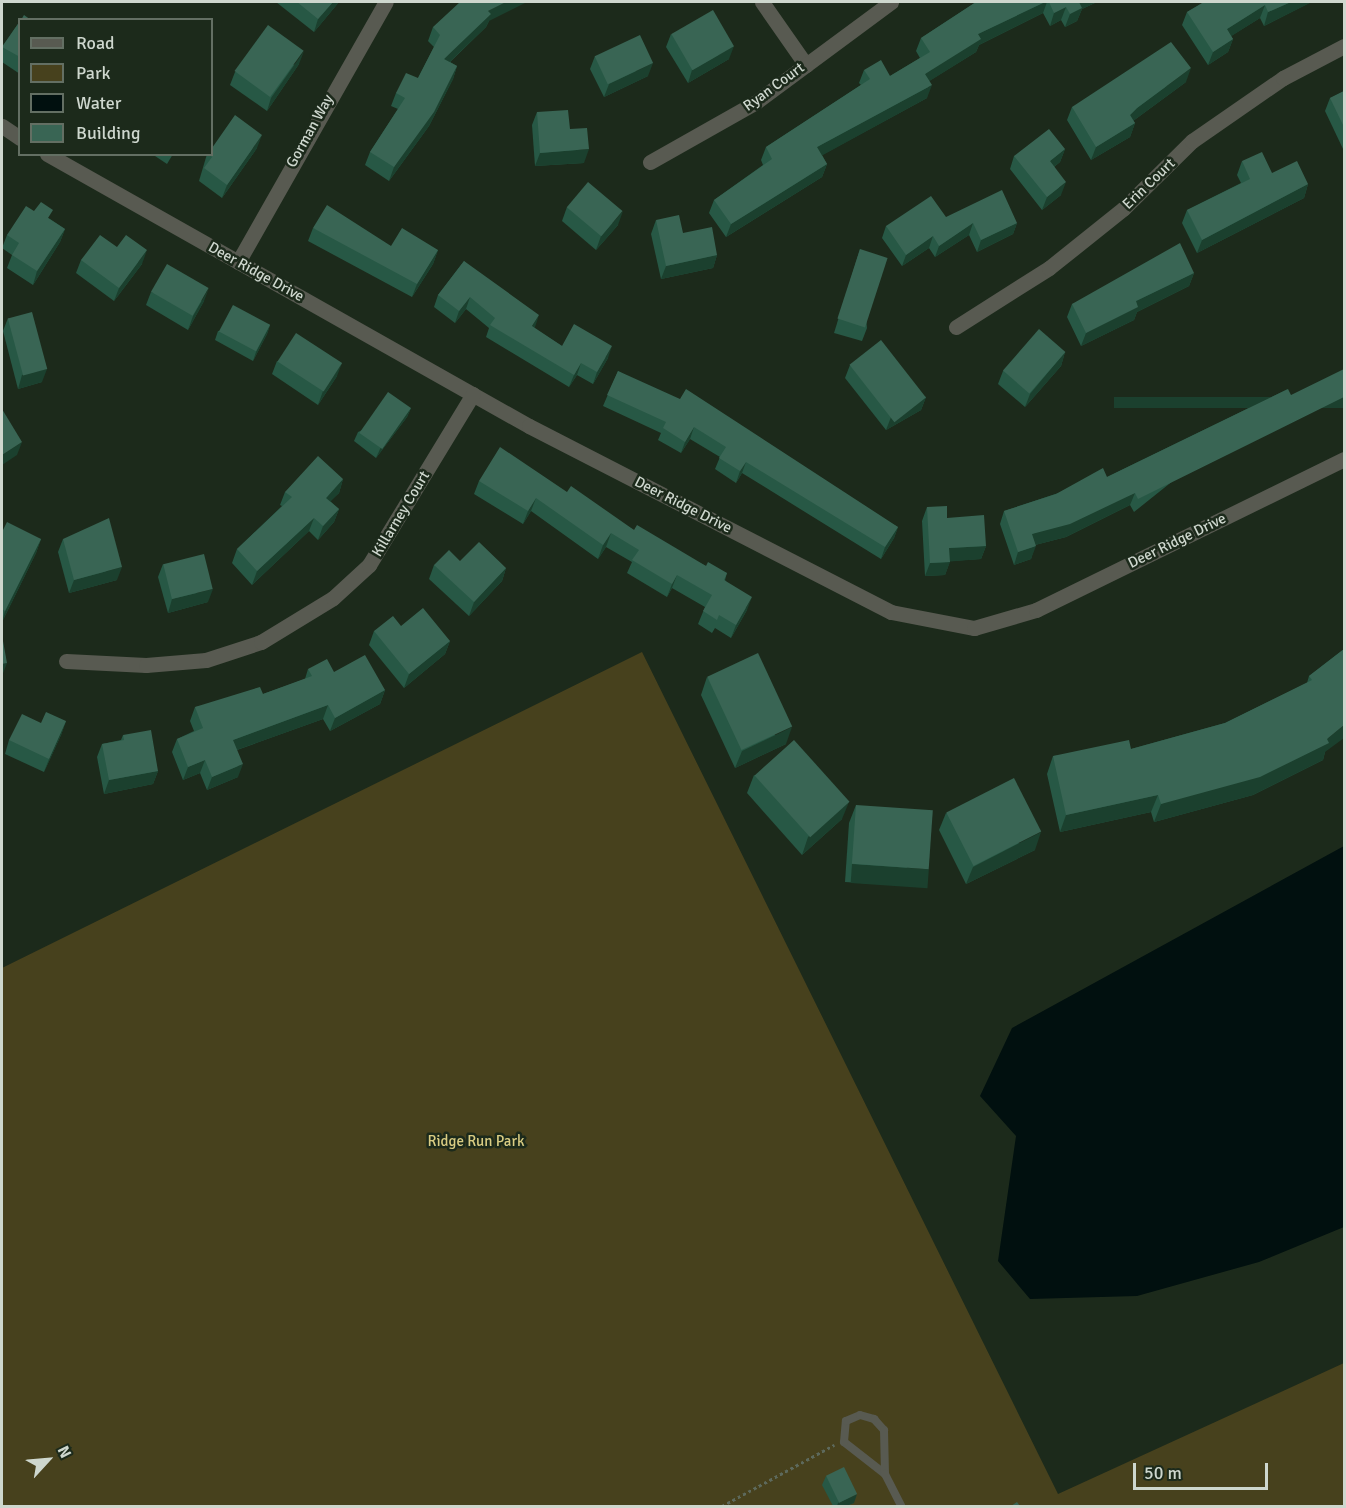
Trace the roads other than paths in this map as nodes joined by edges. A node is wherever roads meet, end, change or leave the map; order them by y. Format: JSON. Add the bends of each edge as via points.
{"nodes":[{"id":1,"x":386,"y":2,"type":"edge"},
{"id":2,"x":762,"y":2,"type":"edge"},
{"id":3,"x":891,"y":2,"type":"edge"},
{"id":4,"x":1344,"y":46,"type":"edge"},
{"id":5,"x":806,"y":65,"type":"junction"},
{"id":6,"x":2,"y":127,"type":"edge"},
{"id":7,"x":18,"y":137,"type":"edge"},
{"id":8,"x":51,"y":156,"type":"edge"},
{"id":9,"x":650,"y":162,"type":"dead end"},
{"id":10,"x":238,"y":262,"type":"junction"},
{"id":11,"x":956,"y":327,"type":"dead end"},
{"id":12,"x":473,"y":394,"type":"junction"},
{"id":13,"x":1344,"y":459,"type":"edge"},
{"id":14,"x":66,"y":660,"type":"dead end"},
{"id":15,"x":885,"y":1474,"type":"junction"},
{"id":16,"x":901,"y":1506,"type":"edge"}],
"edges":[{"from":1,"to":10,"type":"street","name":"Gorman Way"},
{"from":2,"to":5,"type":"street"},
{"from":3,"to":5,"type":"street","name":"Ryan Court"},
{"from":4,"to":11,"type":"street","name":"Erin Court","via":[[1283,78],[1192,141],[1123,209],[1049,268]]},
{"from":5,"to":9,"type":"street","name":"Ryan Court","via":[[756,102]]},
{"from":6,"to":7,"type":"street"},
{"from":8,"to":10,"type":"street","name":"Deer Ridge Drive"},
{"from":10,"to":12,"type":"street","name":"Deer Ridge Drive"},
{"from":12,"to":13,"type":"street","name":"Deer Ridge Drive","via":[[891,612],[974,628],[1036,610]]},
{"from":12,"to":14,"type":"street","name":"Killarney Court","via":[[369,565],[333,598],[261,642],[206,660],[146,665]]},
{"from":15,"to":15,"type":"lane","via":[[884,1430],[874,1419],[860,1415],[846,1421],[844,1442]]},
{"from":15,"to":16,"type":"lane"}]}
